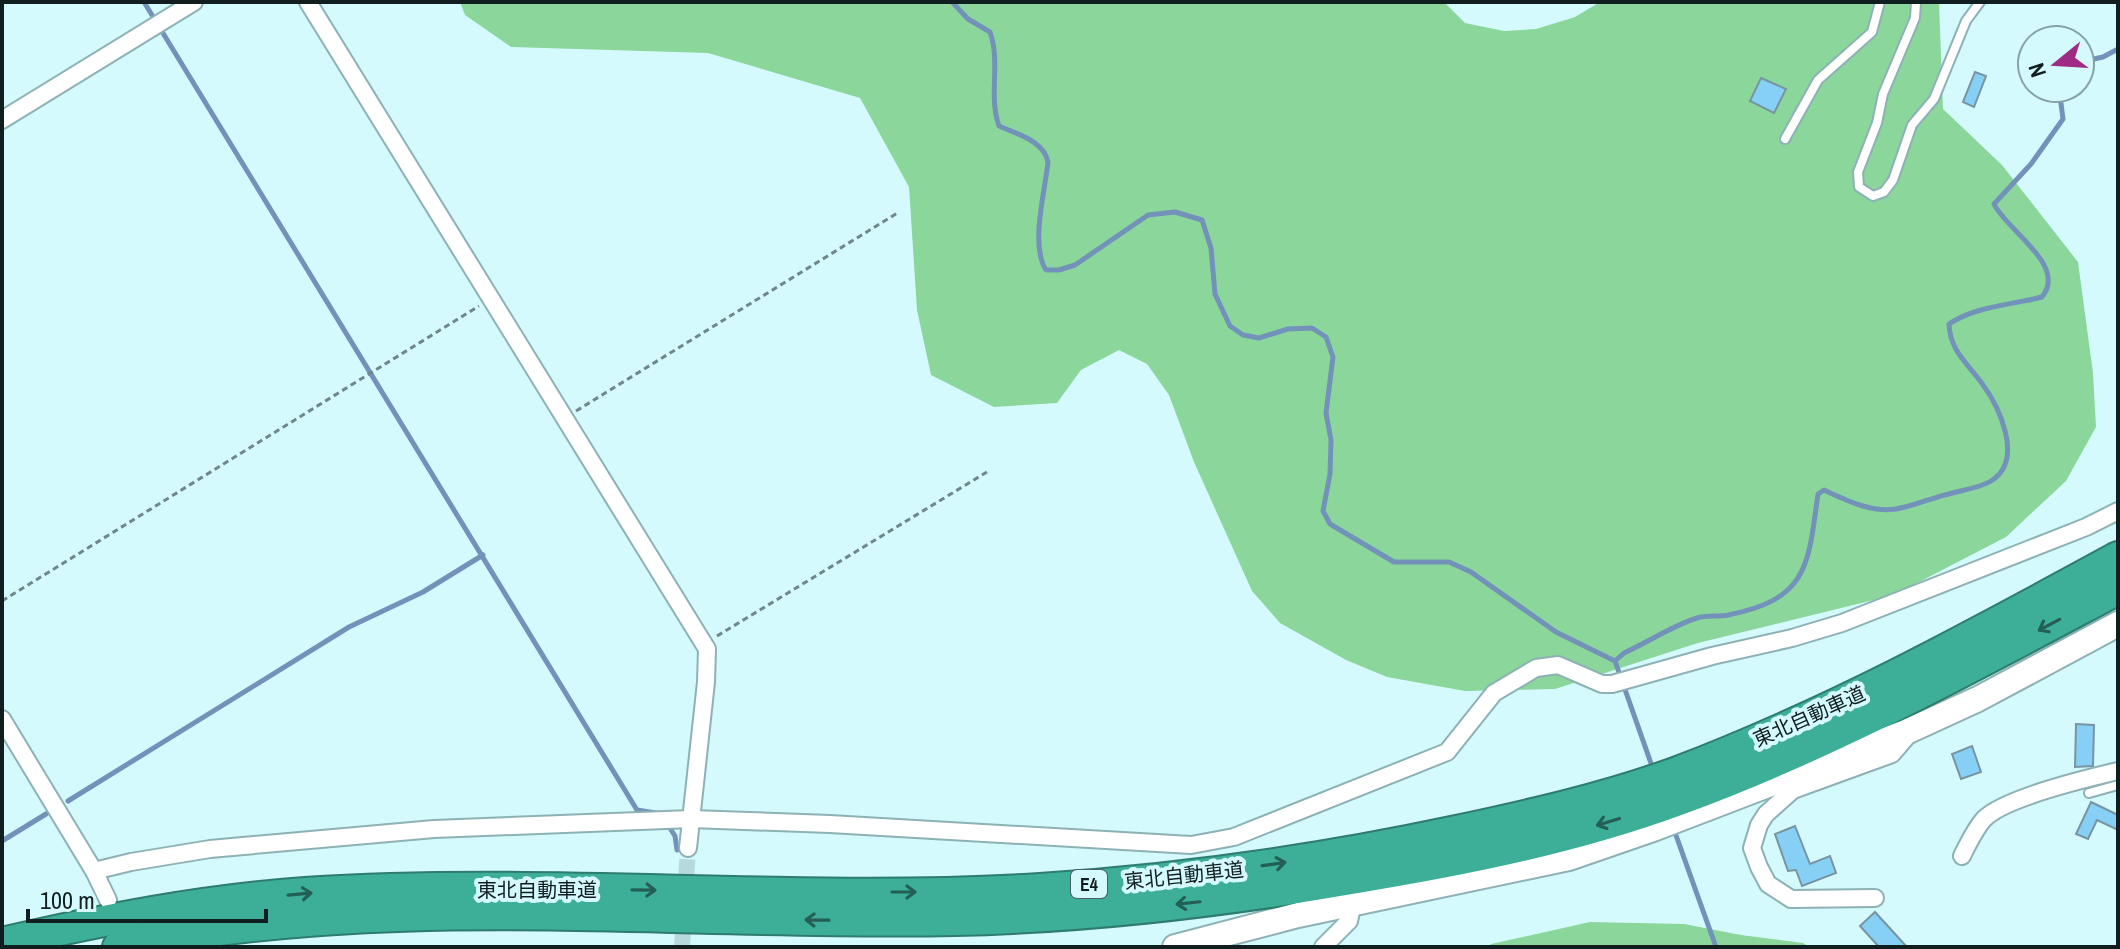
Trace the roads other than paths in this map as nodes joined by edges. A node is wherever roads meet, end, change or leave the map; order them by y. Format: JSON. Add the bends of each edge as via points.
{"nodes":[{"id":1,"x":194,"y":2,"type":"edge"},
{"id":2,"x":308,"y":2,"type":"edge"},
{"id":3,"x":1880,"y":2,"type":"edge"},
{"id":4,"x":1916,"y":2,"type":"edge"},
{"id":5,"x":1980,"y":2,"type":"edge"},
{"id":6,"x":2,"y":120,"type":"edge"},
{"id":7,"x":1785,"y":139,"type":"dead end"},
{"id":8,"x":2118,"y":511,"type":"edge"},
{"id":9,"x":2118,"y":557,"type":"edge"},
{"id":10,"x":2118,"y":589,"type":"edge"},
{"id":11,"x":2118,"y":624,"type":"edge"},
{"id":12,"x":2,"y":719,"type":"edge"},
{"id":13,"x":1913,"y":729,"type":"junction"},
{"id":14,"x":2118,"y":771,"type":"edge"},
{"id":15,"x":2118,"y":785,"type":"edge"},
{"id":16,"x":2089,"y":793,"type":"dead end"},
{"id":17,"x":691,"y":819,"type":"junction"},
{"id":18,"x":688,"y":848,"type":"tunnel mouth"},
{"id":19,"x":1962,"y":856,"type":"dead end"},
{"id":20,"x":94,"y":871,"type":"junction"},
{"id":21,"x":1875,"y":898,"type":"dead end"},
{"id":22,"x":108,"y":900,"type":"dead end"},
{"id":23,"x":1353,"y":903,"type":"junction"},
{"id":24,"x":2,"y":943,"type":"edge"},
{"id":25,"x":118,"y":947,"type":"edge"},
{"id":26,"x":1175,"y":947,"type":"edge"},
{"id":27,"x":1323,"y":947,"type":"edge"}],
"edges":[{"from":1,"to":6,"type":"street"},
{"from":2,"to":17,"type":"street","via":[[705,644],[706,682]]},
{"from":3,"to":7,"type":"lane","via":[[1872,32],[1818,80]]},
{"from":4,"to":5,"type":"lane","via":[[1915,18],[1858,172],[1859,187],[1873,196],[1893,180],[1912,125],[1934,99],[1966,21]]},
{"from":8,"to":17,"type":"street","via":[[1792,638],[1612,684],[1558,665],[1536,668],[1494,693],[1447,752],[1234,837],[1191,845]]},
{"from":24,"to":9,"type":"highway","name":"東北自動車道","number":"E4","one_way":true,"via":[[129,917],[302,894],[487,888],[1039,889],[1279,864],[1392,844],[1586,800],[1718,756],[1884,682]]},
{"from":10,"to":25,"type":"highway","name":"東北自動車道","number":"E4","one_way":true,"via":[[1821,742],[1715,786],[1596,826],[1395,872],[1203,902],[1000,918],[489,913],[303,922]]},
{"from":11,"to":13,"type":"street"},
{"from":12,"to":20,"type":"street"},
{"from":13,"to":21,"type":"street","via":[[1892,754],[1793,790],[1766,814],[1752,848],[1768,884],[1791,899]]},
{"from":13,"to":23,"type":"street","via":[[1569,858]]},
{"from":14,"to":19,"type":"street","via":[[2002,807],[1985,818]]},
{"from":15,"to":16,"type":"lane"},
{"from":17,"to":18,"type":"street"},
{"from":17,"to":20,"type":"street","via":[[434,829],[210,849]]},
{"from":20,"to":22,"type":"street"},
{"from":23,"to":26,"type":"street"},
{"from":23,"to":27,"type":"street","via":[[1349,921]]}]}
